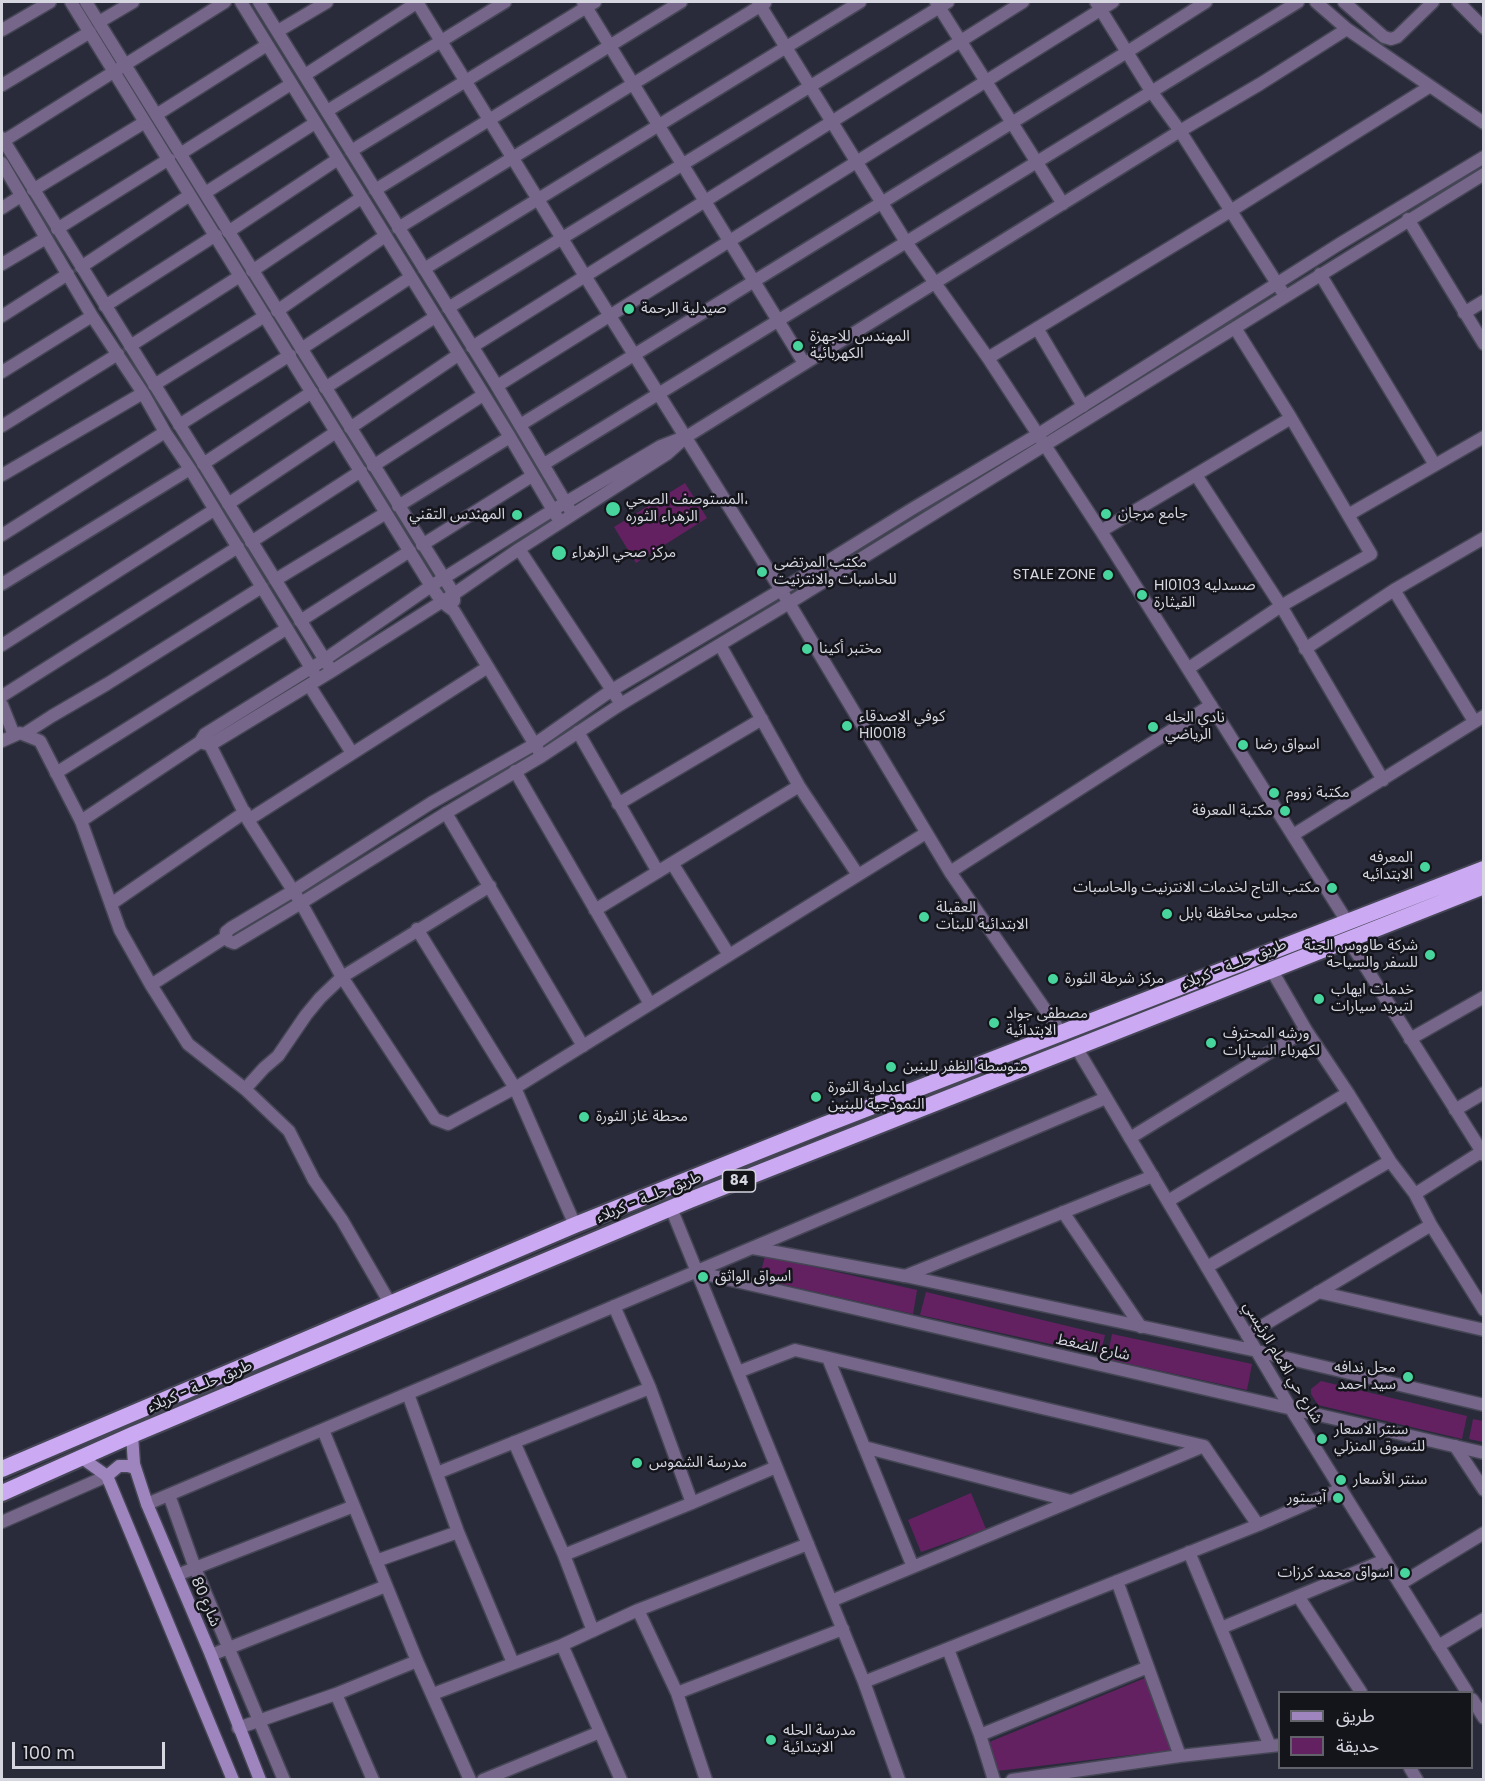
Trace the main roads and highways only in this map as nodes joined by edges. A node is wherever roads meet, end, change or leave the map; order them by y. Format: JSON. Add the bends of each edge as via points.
{"nodes":[{"id":1,"x":1484,"y":869,"type":"edge"},
{"id":2,"x":1484,"y":886,"type":"edge"},
{"id":3,"x":1348,"y":931,"type":"junction"},
{"id":4,"x":842,"y":1118,"type":"junction"},
{"id":5,"x":797,"y":1136,"type":"junction"},
{"id":6,"x":847,"y":1137,"type":"junction"},
{"id":7,"x":801,"y":1156,"type":"junction"},
{"id":8,"x":132,"y":1435,"type":"junction"},
{"id":9,"x":82,"y":1458,"type":"junction"},
{"id":10,"x":135,"y":1468,"type":"junction"},
{"id":11,"x":2,"y":1469,"type":"edge"},
{"id":12,"x":107,"y":1476,"type":"junction"},
{"id":13,"x":2,"y":1493,"type":"edge"},
{"id":14,"x":233,"y":1779,"type":"edge"},
{"id":15,"x":260,"y":1779,"type":"edge"}],
"edges":[{"from":1,"to":3,"type":"highway","name":"طريق حلــة - كربلاء","number":"84"},
{"from":2,"to":3,"type":"highway","name":"طريق حلــة - كربلاء","number":"84"},
{"from":3,"to":4,"type":"highway","name":"طريق حلــة - كربلاء","number":"84"},
{"from":3,"to":6,"type":"highway","name":"طريق حلــة - كربلاء","number":"84","via":[[1271,969]]},
{"from":4,"to":5,"type":"highway","name":"طريق حلــة - كربلاء","number":"84"},
{"from":4,"to":6,"type":"highway","via":[[842,1131]]},
{"from":5,"to":7,"type":"highway","via":[[802,1145]]},
{"from":5,"to":11,"type":"highway","name":"طريق حلــة - كربلاء","number":"84","via":[[575,1225]]},
{"from":6,"to":7,"type":"highway","name":"طريق حلــة - كربلاء","number":"84"},
{"from":7,"to":8,"type":"highway","name":"طريق حلــة - كربلاء","number":"84"},
{"from":8,"to":9,"type":"highway","name":"طريق حلــة - كربلاء","number":"84"},
{"from":8,"to":10,"type":"main road","name":"شارع 80"},
{"from":9,"to":12,"type":"main road"},
{"from":9,"to":13,"type":"highway","name":"طريق حلــة - كربلاء","number":"84"},
{"from":10,"to":12,"type":"main road","via":[[119,1466]]},
{"from":10,"to":15,"type":"main road","name":"شارع 80"},
{"from":12,"to":14,"type":"main road"}]}
